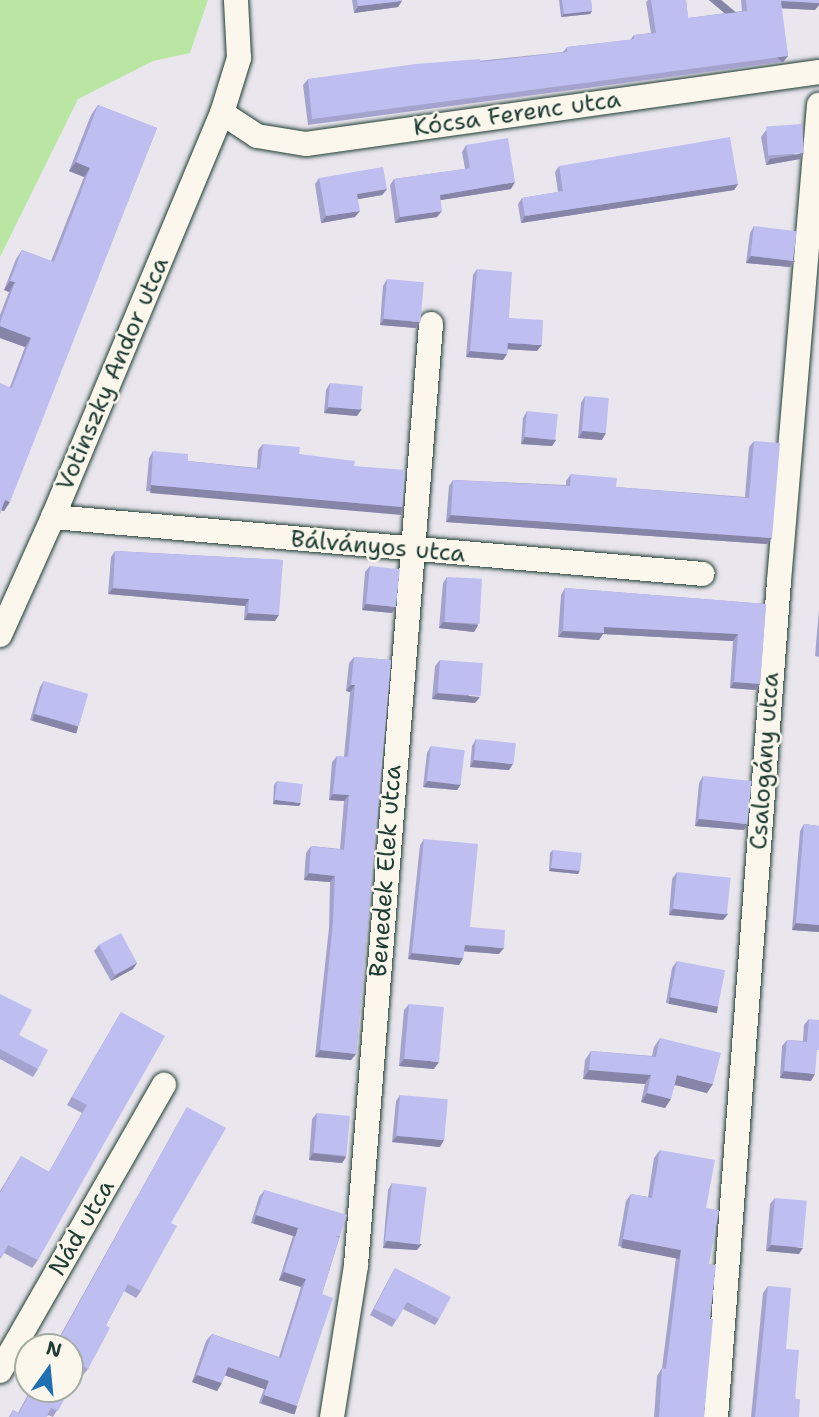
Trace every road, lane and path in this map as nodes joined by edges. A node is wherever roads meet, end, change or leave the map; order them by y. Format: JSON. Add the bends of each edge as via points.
{"nodes":[{"id":1,"x":236,"y":0,"type":"edge"},
{"id":2,"x":819,"y":72,"type":"edge"},
{"id":3,"x":819,"y":106,"type":"edge"},
{"id":4,"x":222,"y":113,"type":"junction"},
{"id":5,"x":431,"y":324,"type":"dead end"},
{"id":6,"x":53,"y":517,"type":"junction"},
{"id":7,"x":411,"y":550,"type":"junction"},
{"id":8,"x":703,"y":574,"type":"dead end"},
{"id":9,"x":0,"y":635,"type":"edge"},
{"id":10,"x":164,"y":1086,"type":"dead end"},
{"id":11,"x":0,"y":1371,"type":"edge"},
{"id":12,"x":332,"y":1417,"type":"edge"},
{"id":13,"x":716,"y":1417,"type":"edge"}],
"edges":[{"from":1,"to":4,"type":"street","name":"Votinszky Andor utca","via":[[239,58]]},
{"from":2,"to":4,"type":"street","name":"Kócsa Ferenc utca","via":[[306,144],[257,136]]},
{"from":3,"to":13,"type":"street","name":"Csalogány utca"},
{"from":4,"to":6,"type":"street","name":"Votinszky Andor utca"},
{"from":5,"to":7,"type":"street","name":"Benedek Elek utca"},
{"from":6,"to":7,"type":"street","name":"Bálványos utca"},
{"from":6,"to":9,"type":"street","name":"Votinszky Andor utca"},
{"from":7,"to":8,"type":"street","name":"Bálványos utca"},
{"from":7,"to":12,"type":"street","name":"Benedek Elek utca","via":[[356,1265]]},
{"from":10,"to":11,"type":"street","name":"Nád utca"}]}
